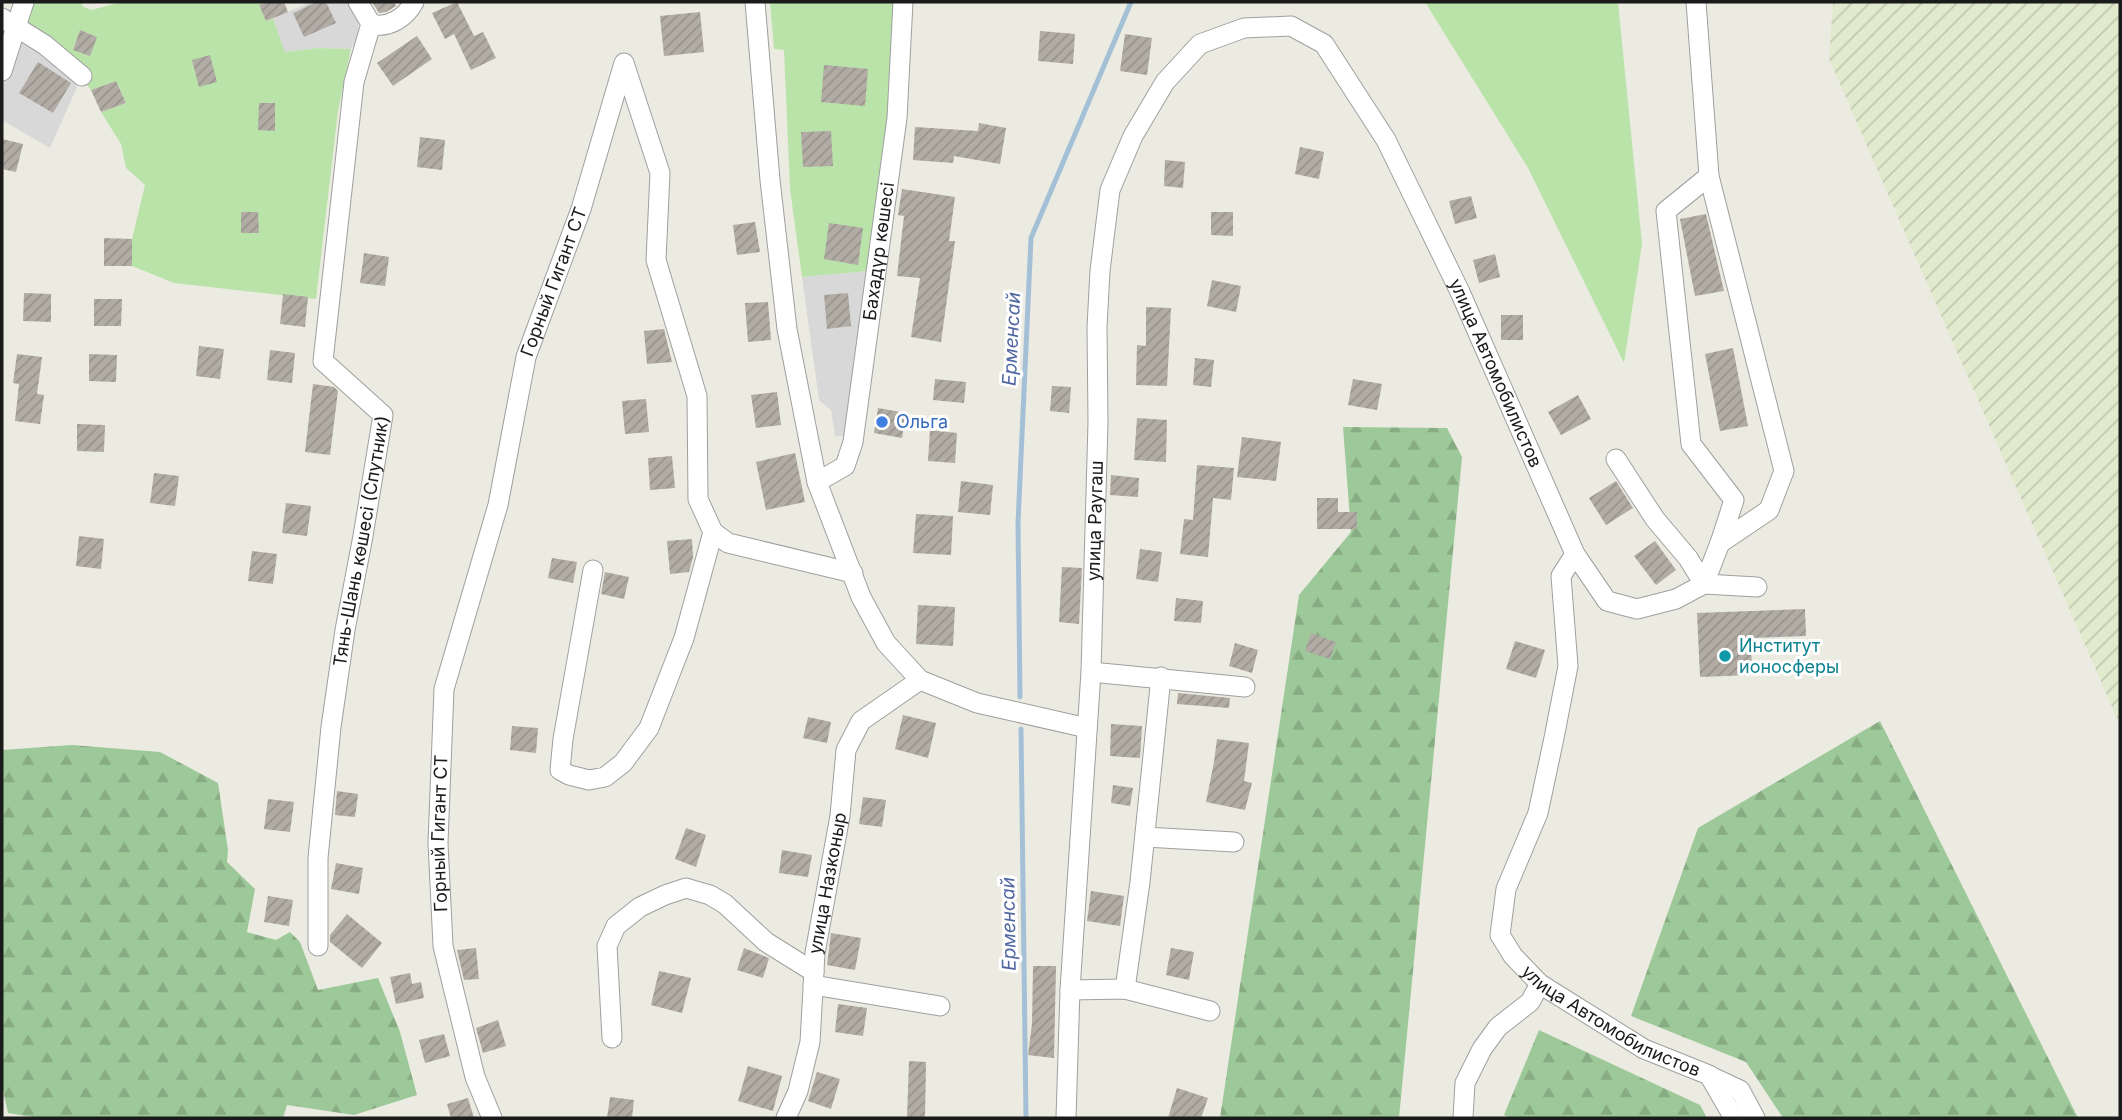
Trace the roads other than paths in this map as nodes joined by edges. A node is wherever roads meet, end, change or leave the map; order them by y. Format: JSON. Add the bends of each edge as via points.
{"nodes":[{"id":1,"x":24,"y":2,"type":"edge"},
{"id":2,"x":358,"y":2,"type":"edge"},
{"id":3,"x":414,"y":2,"type":"edge"},
{"id":4,"x":754,"y":2,"type":"edge"},
{"id":5,"x":903,"y":2,"type":"edge"},
{"id":6,"x":1696,"y":2,"type":"edge"},
{"id":7,"x":9,"y":22,"type":"edge"},
{"id":8,"x":370,"y":24,"type":"junction"},
{"id":9,"x":1292,"y":26,"type":"joint"},
{"id":10,"x":2,"y":71,"type":"edge"},
{"id":11,"x":82,"y":76,"type":"dead end"},
{"id":12,"x":1709,"y":176,"type":"junction"},
{"id":13,"x":1616,"y":459,"type":"dead end"},
{"id":14,"x":817,"y":482,"type":"junction"},
{"id":15,"x":713,"y":532,"type":"junction"},
{"id":16,"x":1720,"y":543,"type":"junction"},
{"id":17,"x":1575,"y":554,"type":"junction"},
{"id":18,"x":593,"y":570,"type":"dead end"},
{"id":19,"x":853,"y":573,"type":"junction"},
{"id":20,"x":1703,"y":584,"type":"junction"},
{"id":21,"x":1757,"y":587,"type":"dead end"},
{"id":22,"x":1091,"y":671,"type":"junction"},
{"id":23,"x":1161,"y":677,"type":"junction"},
{"id":24,"x":920,"y":680,"type":"junction"},
{"id":25,"x":1245,"y":687,"type":"dead end"},
{"id":26,"x":1087,"y":728,"type":"junction"},
{"id":27,"x":1145,"y":837,"type":"junction"},
{"id":28,"x":1234,"y":842,"type":"dead end"},
{"id":29,"x":318,"y":946,"type":"dead end"},
{"id":30,"x":814,"y":978,"type":"junction"},
{"id":31,"x":1541,"y":984,"type":"junction"},
{"id":32,"x":1125,"y":989,"type":"junction"},
{"id":33,"x":1070,"y":990,"type":"junction"},
{"id":34,"x":940,"y":1006,"type":"dead end"},
{"id":35,"x":1210,"y":1012,"type":"dead end"},
{"id":36,"x":612,"y":1038,"type":"dead end"},
{"id":37,"x":1709,"y":1075,"type":"junction"},
{"id":38,"x":492,"y":1118,"type":"edge"},
{"id":39,"x":786,"y":1118,"type":"edge"},
{"id":40,"x":1066,"y":1118,"type":"edge"},
{"id":41,"x":1463,"y":1118,"type":"edge"},
{"id":42,"x":1734,"y":1118,"type":"edge"},
{"id":43,"x":1755,"y":1118,"type":"edge"}],
"edges":[{"from":1,"to":7,"type":"street"},
{"from":2,"to":8,"type":"street"},
{"from":3,"to":8,"type":"street","via":[[401,19],[380,26]]},
{"from":4,"to":14,"type":"street","via":[[787,329]]},
{"from":5,"to":14,"type":"street","name":"Бахадүр көшесі","via":[[897,118],[853,442],[845,466]]},
{"from":6,"to":12,"type":"street"},
{"from":7,"to":10,"type":"street"},
{"from":7,"to":11,"type":"street"},
{"from":8,"to":29,"type":"street","name":"Тянь-Шань көшесі (Спутник)","via":[[354,82],[323,361],[383,415],[331,727],[318,858]]},
{"from":9,"to":17,"type":"street","name":"улица Автомобилистов","via":[[1324,44],[1386,140],[1460,292]]},
{"from":9,"to":22,"type":"street","name":"улица Раугаш","via":[[1244,28],[1200,44],[1165,82],[1133,136],[1110,190],[1097,327]]},
{"from":12,"to":16,"type":"street","via":[[1784,471],[1769,510]]},
{"from":12,"to":16,"type":"street","via":[[1666,211],[1691,444],[1734,500]]},
{"from":13,"to":20,"type":"street"},
{"from":14,"to":19,"type":"street"},
{"from":15,"to":18,"type":"street","via":[[684,638],[649,728],[623,763],[605,777],[589,780],[560,770]]},
{"from":15,"to":19,"type":"street","via":[[728,543]]},
{"from":15,"to":38,"type":"street","name":"Горный Гигант СТ","via":[[698,499],[697,396],[656,260],[660,173],[624,63],[581,209],[526,357],[498,505],[444,688],[438,843],[443,946],[475,1077]]},
{"from":16,"to":20,"type":"street"},
{"from":17,"to":20,"type":"street","name":"улица Автомобилистов","via":[[1607,601],[1637,610],[1676,599]]},
{"from":17,"to":31,"type":"street","name":"улица Автомобилистов","via":[[1561,576],[1568,666],[1554,738],[1538,813],[1506,889],[1500,935],[1513,956]]},
{"from":19,"to":24,"type":"street","via":[[886,643]]},
{"from":20,"to":21,"type":"street"},
{"from":22,"to":23,"type":"street"},
{"from":22,"to":26,"type":"street","name":"улица Раугаш"},
{"from":23,"to":25,"type":"street"},
{"from":23,"to":27,"type":"street"},
{"from":24,"to":26,"type":"street","via":[[977,703]]},
{"from":24,"to":30,"type":"street","name":"улица Назконыр","via":[[861,721],[846,750]]},
{"from":26,"to":33,"type":"street","name":"улица Раугаш"},
{"from":27,"to":28,"type":"street"},
{"from":27,"to":32,"type":"street"},
{"from":30,"to":34,"type":"street"},
{"from":30,"to":36,"type":"street","via":[[725,904],[686,888],[640,907],[616,926],[607,946]]},
{"from":30,"to":39,"type":"street","name":"улица Назконыр","via":[[810,1042]]},
{"from":31,"to":37,"type":"street","name":"улица Автомобилистов","via":[[1644,1049]]},
{"from":31,"to":41,"type":"street","via":[[1530,1002],[1498,1027],[1482,1049],[1465,1083]]},
{"from":32,"to":33,"type":"street"},
{"from":32,"to":35,"type":"street"},
{"from":33,"to":40,"type":"street","name":"улица Раугаш"},
{"from":37,"to":42,"type":"street","name":"улица Автомобилистов"},
{"from":37,"to":43,"type":"street","via":[[1740,1090]]}]}
